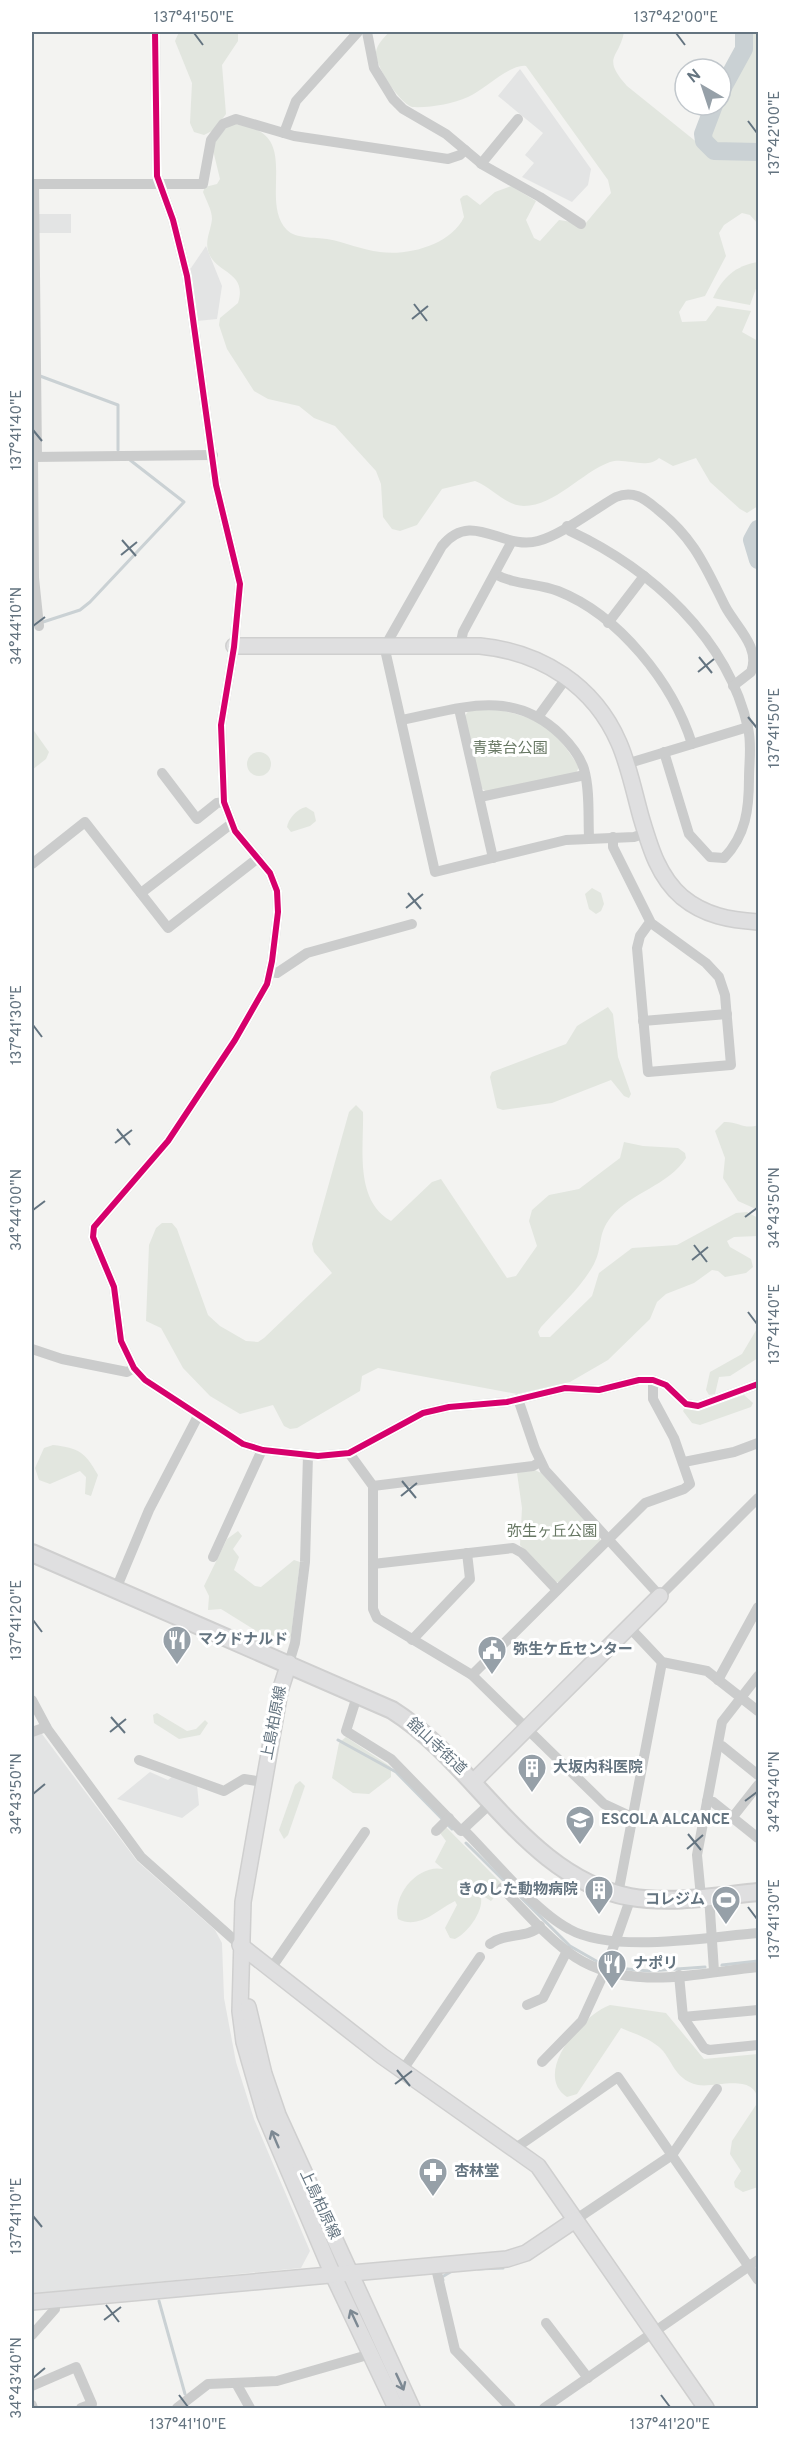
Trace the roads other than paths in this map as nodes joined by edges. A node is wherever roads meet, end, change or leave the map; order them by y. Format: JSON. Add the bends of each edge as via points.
{"nodes":[{"id":1,"x":155,"y":32,"type":"edge"},
{"id":2,"x":358,"y":32,"type":"edge"},
{"id":3,"x":367,"y":32,"type":"edge"},
{"id":4,"x":518,"y":120,"type":"dead end"},
{"id":5,"x":284,"y":133,"type":"junction"},
{"id":6,"x":465,"y":150,"type":"junction"},
{"id":7,"x":481,"y":164,"type":"junction"},
{"id":8,"x":33,"y":184,"type":"edge"},
{"id":9,"x":158,"y":184,"type":"junction"},
{"id":10,"x":581,"y":224,"type":"dead end"},
{"id":11,"x":213,"y":455,"type":"junction"},
{"id":12,"x":34,"y":458,"type":"edge"},
{"id":13,"x":567,"y":526,"type":"junction"},
{"id":14,"x":512,"y":541,"type":"junction"},
{"id":15,"x":495,"y":574,"type":"junction"},
{"id":16,"x":644,"y":576,"type":"junction"},
{"id":17,"x":608,"y":623,"type":"junction"},
{"id":18,"x":39,"y":626,"type":"dead end"},
{"id":19,"x":234,"y":646,"type":"junction"},
{"id":20,"x":460,"y":646,"type":"junction"},
{"id":21,"x":387,"y":647,"type":"junction"},
{"id":22,"x":567,"y":677,"type":"junction"},
{"id":23,"x":733,"y":686,"type":"junction"},
{"id":24,"x":459,"y":709,"type":"junction"},
{"id":25,"x":538,"y":717,"type":"junction"},
{"id":26,"x":401,"y":720,"type":"junction"},
{"id":27,"x":748,"y":727,"type":"junction"},
{"id":28,"x":692,"y":744,"type":"junction"},
{"id":29,"x":664,"y":752,"type":"junction"},
{"id":30,"x":626,"y":764,"type":"junction"},
{"id":31,"x":162,"y":773,"type":"dead end"},
{"id":32,"x":585,"y":775,"type":"junction"},
{"id":33,"x":480,"y":797,"type":"junction"},
{"id":34,"x":224,"y":802,"type":"junction"},
{"id":35,"x":231,"y":824,"type":"junction"},
{"id":36,"x":646,"y":833,"type":"junction"},
{"id":37,"x":589,"y":837,"type":"junction"},
{"id":38,"x":613,"y":837,"type":"junction"},
{"id":39,"x":258,"y":858,"type":"junction"},
{"id":40,"x":493,"y":858,"type":"junction"},
{"id":41,"x":32,"y":864,"type":"edge"},
{"id":42,"x":141,"y":893,"type":"junction"},
{"id":43,"x":650,"y":922,"type":"junction"},
{"id":44,"x":754,"y":922,"type":"edge"},
{"id":45,"x":412,"y":924,"type":"dead end"},
{"id":46,"x":270,"y":972,"type":"junction"},
{"id":47,"x":727,"y":1014,"type":"junction"},
{"id":48,"x":643,"y":1022,"type":"junction"},
{"id":49,"x":32,"y":1350,"type":"edge"},
{"id":50,"x":134,"y":1368,"type":"junction"},
{"id":51,"x":653,"y":1380,"type":"junction"},
{"id":52,"x":759,"y":1384,"type":"edge"},
{"id":53,"x":518,"y":1399,"type":"junction"},
{"id":54,"x":198,"y":1416,"type":"junction"},
{"id":55,"x":759,"y":1443,"type":"edge"},
{"id":56,"x":262,"y":1450,"type":"junction"},
{"id":57,"x":350,"y":1453,"type":"junction"},
{"id":58,"x":308,"y":1455,"type":"junction"},
{"id":59,"x":540,"y":1462,"type":"junction"},
{"id":60,"x":684,"y":1462,"type":"junction"},
{"id":61,"x":373,"y":1486,"type":"junction"},
{"id":62,"x":759,"y":1498,"type":"edge"},
{"id":63,"x":608,"y":1540,"type":"junction"},
{"id":64,"x":32,"y":1553,"type":"edge"},
{"id":65,"x":467,"y":1553,"type":"junction"},
{"id":66,"x":213,"y":1557,"type":"dead end"},
{"id":67,"x":373,"y":1564,"type":"junction"},
{"id":68,"x":116,"y":1589,"type":"junction"},
{"id":69,"x":557,"y":1590,"type":"junction"},
{"id":70,"x":660,"y":1596,"type":"junction"},
{"id":71,"x":757,"y":1612,"type":"edge"},
{"id":72,"x":629,"y":1627,"type":"junction"},
{"id":73,"x":412,"y":1640,"type":"junction"},
{"id":74,"x":662,"y":1662,"type":"junction"},
{"id":75,"x":289,"y":1663,"type":"junction"},
{"id":76,"x":472,"y":1675,"type":"junction"},
{"id":77,"x":759,"y":1676,"type":"edge"},
{"id":78,"x":718,"y":1680,"type":"junction"},
{"id":79,"x":358,"y":1693,"type":"junction"},
{"id":80,"x":741,"y":1698,"type":"junction"},
{"id":81,"x":32,"y":1700,"type":"edge"},
{"id":82,"x":759,"y":1711,"type":"edge"},
{"id":83,"x":46,"y":1727,"type":"junction"},
{"id":84,"x":528,"y":1728,"type":"junction"},
{"id":85,"x":32,"y":1732,"type":"edge"},
{"id":86,"x":718,"y":1745,"type":"junction"},
{"id":87,"x":139,"y":1760,"type":"dead end"},
{"id":88,"x":759,"y":1775,"type":"edge"},
{"id":89,"x":263,"y":1782,"type":"junction"},
{"id":90,"x":473,"y":1782,"type":"junction"},
{"id":91,"x":759,"y":1785,"type":"edge"},
{"id":92,"x":707,"y":1801,"type":"junction"},
{"id":93,"x":492,"y":1802,"type":"junction"},
{"id":94,"x":632,"y":1817,"type":"junction"},
{"id":95,"x":732,"y":1818,"type":"junction"},
{"id":96,"x":463,"y":1829,"type":"junction"},
{"id":97,"x":365,"y":1832,"type":"dead end"},
{"id":98,"x":759,"y":1838,"type":"edge"},
{"id":99,"x":502,"y":1888,"type":"dead end"},
{"id":100,"x":759,"y":1892,"type":"edge"},
{"id":101,"x":624,"y":1895,"type":"junction"},
{"id":102,"x":705,"y":1897,"type":"junction"},
{"id":103,"x":540,"y":1926,"type":"junction"},
{"id":104,"x":759,"y":1933,"type":"edge"},
{"id":105,"x":711,"y":1937,"type":"junction"},
{"id":106,"x":616,"y":1943,"type":"junction"},
{"id":107,"x":490,"y":1944,"type":"dead end"},
{"id":108,"x":240,"y":1945,"type":"junction"},
{"id":109,"x":567,"y":1951,"type":"junction"},
{"id":110,"x":480,"y":1957,"type":"dead end"},
{"id":111,"x":759,"y":1967,"type":"edge"},
{"id":112,"x":270,"y":1970,"type":"junction"},
{"id":113,"x":605,"y":1971,"type":"junction"},
{"id":114,"x":714,"y":1971,"type":"junction"},
{"id":115,"x":679,"y":1975,"type":"junction"},
{"id":116,"x":242,"y":1996,"type":"junction"},
{"id":117,"x":527,"y":2005,"type":"dead end"},
{"id":118,"x":759,"y":2010,"type":"edge"},
{"id":119,"x":683,"y":2017,"type":"junction"},
{"id":120,"x":759,"y":2045,"type":"edge"},
{"id":121,"x":542,"y":2062,"type":"dead end"},
{"id":122,"x":402,"y":2071,"type":"junction"},
{"id":123,"x":717,"y":2089,"type":"dead end"},
{"id":124,"x":516,"y":2151,"type":"junction"},
{"id":125,"x":672,"y":2155,"type":"junction"},
{"id":126,"x":575,"y":2220,"type":"junction"},
{"id":127,"x":754,"y":2263,"type":"edge"},
{"id":128,"x":435,"y":2264,"type":"junction"},
{"id":129,"x":350,"y":2273,"type":"junction"},
{"id":130,"x":333,"y":2275,"type":"junction"},
{"id":131,"x":759,"y":2280,"type":"edge"},
{"id":132,"x":54,"y":2301,"type":"junction"},
{"id":133,"x":32,"y":2302,"type":"edge"},
{"id":134,"x":546,"y":2323,"type":"dead end"},
{"id":135,"x":653,"y":2333,"type":"junction"},
{"id":136,"x":32,"y":2335,"type":"edge"},
{"id":137,"x":371,"y":2354,"type":"junction"},
{"id":138,"x":588,"y":2378,"type":"junction"},
{"id":139,"x":236,"y":2383,"type":"junction"},
{"id":140,"x":32,"y":2386,"type":"edge"},
{"id":141,"x":192,"y":2404,"type":"edge"},
{"id":142,"x":81,"y":2409,"type":"edge"},
{"id":143,"x":177,"y":2409,"type":"edge"},
{"id":144,"x":250,"y":2409,"type":"edge"},
{"id":145,"x":396,"y":2409,"type":"edge"},
{"id":146,"x":412,"y":2409,"type":"edge"},
{"id":147,"x":511,"y":2409,"type":"edge"},
{"id":148,"x":544,"y":2409,"type":"edge"},
{"id":149,"x":706,"y":2409,"type":"edge"}],
"edges":[{"from":1,"to":9,"type":"street"},
{"from":2,"to":5,"type":"street","via":[[296,101]]},
{"from":3,"to":6,"type":"street","via":[[374,68],[398,104]]},
{"from":4,"to":7,"type":"street"},
{"from":5,"to":6,"type":"street","via":[[448,159]]},
{"from":5,"to":9,"type":"street","via":[[243,119],[229,120],[211,140],[203,184]]},
{"from":6,"to":7,"type":"street"},
{"from":7,"to":10,"type":"street"},
{"from":8,"to":9,"type":"street"},
{"from":8,"to":12,"type":"street"},
{"from":9,"to":11,"type":"street","via":[[173,220],[186,276]]},
{"from":11,"to":12,"type":"street"},
{"from":11,"to":19,"type":"street","via":[[218,494],[240,584]]},
{"from":12,"to":18,"type":"street","via":[[34,578]]},
{"from":13,"to":14,"type":"street","via":[[539,541]]},
{"from":13,"to":16,"type":"street"},
{"from":13,"to":23,"type":"street","via":[[616,497],[631,494],[645,499],[679,527],[700,554],[753,651],[751,672]]},
{"from":14,"to":15,"type":"street"},
{"from":14,"to":21,"type":"street","via":[[471,530],[448,539]]},
{"from":15,"to":17,"type":"street","via":[[567,594]]},
{"from":15,"to":20,"type":"street","via":[[463,632]]},
{"from":16,"to":17,"type":"street"},
{"from":16,"to":23,"type":"street","via":[[695,624]]},
{"from":17,"to":28,"type":"street","via":[[656,673],[675,702]]},
{"from":19,"to":21,"type":"street"},
{"from":19,"to":34,"type":"street","via":[[221,732]]},
{"from":20,"to":21,"type":"street"},
{"from":20,"to":22,"type":"street","via":[[519,653]]},
{"from":21,"to":26,"type":"street"},
{"from":22,"to":25,"type":"street"},
{"from":22,"to":30,"type":"street","via":[[587,694],[605,718]]},
{"from":23,"to":27,"type":"street"},
{"from":24,"to":25,"type":"street","via":[[504,705]]},
{"from":24,"to":26,"type":"street"},
{"from":24,"to":33,"type":"street"},
{"from":25,"to":32,"type":"street","via":[[573,748]]},
{"from":26,"to":40,"type":"street","via":[[435,872]]},
{"from":27,"to":28,"type":"street"},
{"from":27,"to":29,"type":"street","via":[[748,812],[742,834],[724,858],[710,857],[689,834]]},
{"from":28,"to":29,"type":"street"},
{"from":29,"to":30,"type":"street"},
{"from":30,"to":36,"type":"street"},
{"from":31,"to":34,"type":"street","via":[[197,819]]},
{"from":32,"to":33,"type":"street"},
{"from":32,"to":37,"type":"street"},
{"from":33,"to":40,"type":"street"},
{"from":34,"to":35,"type":"street"},
{"from":35,"to":39,"type":"street"},
{"from":35,"to":42,"type":"street"},
{"from":36,"to":38,"type":"street"},
{"from":36,"to":44,"type":"street","via":[[659,869],[684,898],[717,916]]},
{"from":37,"to":38,"type":"street"},
{"from":37,"to":40,"type":"street"},
{"from":38,"to":43,"type":"street","via":[[613,847]]},
{"from":39,"to":42,"type":"street","via":[[168,928]]},
{"from":39,"to":46,"type":"street","via":[[274,882],[279,902]]},
{"from":41,"to":42,"type":"street","via":[[85,822]]},
{"from":43,"to":47,"type":"street","via":[[713,969],[723,986]]},
{"from":43,"to":48,"type":"street","via":[[637,942]]},
{"from":45,"to":46,"type":"street","via":[[307,953],[277,973]]},
{"from":46,"to":50,"type":"street","via":[[236,1040],[174,1133],[92,1230],[114,1287],[121,1341]]},
{"from":47,"to":48,"type":"street"},
{"from":47,"to":48,"type":"street","via":[[731,1065],[648,1072]]},
{"from":49,"to":50,"type":"street","via":[[127,1372]]},
{"from":50,"to":54,"type":"street"},
{"from":51,"to":52,"type":"street","via":[[666,1385],[686,1404],[698,1406]]},
{"from":51,"to":53,"type":"street","via":[[599,1390],[565,1388]]},
{"from":51,"to":60,"type":"street","via":[[653,1399]]},
{"from":53,"to":57,"type":"street","via":[[423,1413]]},
{"from":53,"to":59,"type":"street"},
{"from":54,"to":56,"type":"street","via":[[234,1440]]},
{"from":54,"to":68,"type":"street","via":[[149,1510]]},
{"from":55,"to":60,"type":"street"},
{"from":56,"to":58,"type":"street"},
{"from":56,"to":66,"type":"street"},
{"from":57,"to":58,"type":"street"},
{"from":57,"to":61,"type":"street"},
{"from":58,"to":75,"type":"street","via":[[303,1580]]},
{"from":59,"to":61,"type":"street"},
{"from":59,"to":63,"type":"street"},
{"from":60,"to":63,"type":"street","via":[[688,1487],[645,1503]]},
{"from":61,"to":67,"type":"street"},
{"from":62,"to":70,"type":"street"},
{"from":63,"to":69,"type":"street"},
{"from":63,"to":70,"type":"street"},
{"from":64,"to":68,"type":"main road","name":"舘山寺街道"},
{"from":65,"to":67,"type":"street"},
{"from":65,"to":69,"type":"street","via":[[518,1550]]},
{"from":65,"to":73,"type":"street","via":[[470,1579]]},
{"from":67,"to":73,"type":"street","via":[[374,1614],[380,1622]]},
{"from":68,"to":75,"type":"main road","name":"舘山寺街道"},
{"from":69,"to":76,"type":"street"},
{"from":70,"to":72,"type":"street"},
{"from":71,"to":78,"type":"street"},
{"from":72,"to":74,"type":"street"},
{"from":72,"to":84,"type":"street"},
{"from":73,"to":76,"type":"street"},
{"from":74,"to":78,"type":"street","via":[[707,1671]]},
{"from":74,"to":94,"type":"street"},
{"from":75,"to":79,"type":"main road","name":"舘山寺街道"},
{"from":75,"to":89,"type":"street","name":"上島柏原線"},
{"from":76,"to":84,"type":"street"},
{"from":77,"to":80,"type":"street"},
{"from":78,"to":80,"type":"street"},
{"from":79,"to":90,"type":"main road","name":"舘山寺街道","via":[[413,1724]]},
{"from":79,"to":96,"type":"street","via":[[346,1731],[391,1760],[443,1824]]},
{"from":80,"to":82,"type":"street"},
{"from":80,"to":86,"type":"street","via":[[722,1722]]},
{"from":81,"to":83,"type":"street"},
{"from":83,"to":85,"type":"street"},
{"from":83,"to":108,"type":"street","via":[[141,1857]]},
{"from":84,"to":90,"type":"street"},
{"from":84,"to":94,"type":"street","via":[[604,1804]]},
{"from":86,"to":88,"type":"street"},
{"from":86,"to":92,"type":"street"},
{"from":87,"to":89,"type":"street","via":[[224,1791],[244,1779]]},
{"from":89,"to":108,"type":"street","name":"上島柏原線","via":[[245,1888]]},
{"from":90,"to":93,"type":"main road","name":"舘山寺街道"},
{"from":91,"to":95,"type":"street"},
{"from":92,"to":95,"type":"street"},
{"from":92,"to":102,"type":"street","via":[[697,1855]]},
{"from":93,"to":96,"type":"street"},
{"from":93,"to":101,"type":"main road","name":"舘山寺街道","via":[[552,1861],[583,1881]]},
{"from":94,"to":101,"type":"street"},
{"from":95,"to":98,"type":"street"},
{"from":96,"to":106,"type":"street","via":[[560,1924],[589,1938]]},
{"from":97,"to":112,"type":"street"},
{"from":99,"to":103,"type":"street"},
{"from":100,"to":102,"type":"main road","name":"舘山寺街道"},
{"from":101,"to":102,"type":"main road","name":"舘山寺街道","via":[[655,1900]]},
{"from":101,"to":106,"type":"street"},
{"from":102,"to":105,"type":"street"},
{"from":103,"to":107,"type":"street","via":[[535,1932],[502,1937]]},
{"from":103,"to":109,"type":"street"},
{"from":104,"to":105,"type":"street"},
{"from":105,"to":106,"type":"street"},
{"from":105,"to":114,"type":"street"},
{"from":106,"to":113,"type":"street"},
{"from":108,"to":112,"type":"street"},
{"from":108,"to":116,"type":"street","name":"上島柏原線"},
{"from":109,"to":113,"type":"street"},
{"from":109,"to":117,"type":"street","via":[[543,1998]]},
{"from":110,"to":122,"type":"street"},
{"from":111,"to":114,"type":"street"},
{"from":112,"to":122,"type":"street"},
{"from":113,"to":115,"type":"street","via":[[636,1977]]},
{"from":113,"to":121,"type":"street","via":[[579,2026]]},
{"from":114,"to":115,"type":"street"},
{"from":115,"to":119,"type":"street"},
{"from":116,"to":129,"type":"street","name":"上島柏原線","via":[[278,2115]]},
{"from":130,"to":116,"type":"street","name":"上島柏原線","one_way":true,"via":[[256,2090],[242,2026]]},
{"from":118,"to":119,"type":"street"},
{"from":119,"to":120,"type":"street","via":[[709,2050]]},
{"from":122,"to":124,"type":"street"},
{"from":123,"to":125,"type":"street"},
{"from":124,"to":125,"type":"street","via":[[618,2077]]},
{"from":124,"to":126,"type":"street","via":[[538,2166]]},
{"from":125,"to":126,"type":"street"},
{"from":125,"to":127,"type":"street"},
{"from":126,"to":128,"type":"street","via":[[517,2257]]},
{"from":126,"to":135,"type":"street"},
{"from":127,"to":131,"type":"street"},
{"from":127,"to":135,"type":"street"},
{"from":128,"to":129,"type":"street"},
{"from":128,"to":147,"type":"street","via":[[455,2350]]},
{"from":129,"to":130,"type":"street"},
{"from":129,"to":146,"type":"street","name":"上島柏原線","one_way":true},
{"from":130,"to":132,"type":"street"},
{"from":137,"to":130,"type":"street","name":"上島柏原線","one_way":true},
{"from":132,"to":133,"type":"street"},
{"from":132,"to":136,"type":"street","via":[[55,2309]]},
{"from":134,"to":138,"type":"street"},
{"from":135,"to":138,"type":"street"},
{"from":135,"to":149,"type":"street"},
{"from":137,"to":139,"type":"street","via":[[277,2381]]},
{"from":137,"to":145,"type":"street","name":"上島柏原線"},
{"from":138,"to":148,"type":"street"},
{"from":139,"to":141,"type":"street","via":[[208,2384]]},
{"from":139,"to":144,"type":"street"},
{"from":140,"to":142,"type":"street","via":[[76,2367],[92,2404]]},
{"from":141,"to":143,"type":"street"}]}
